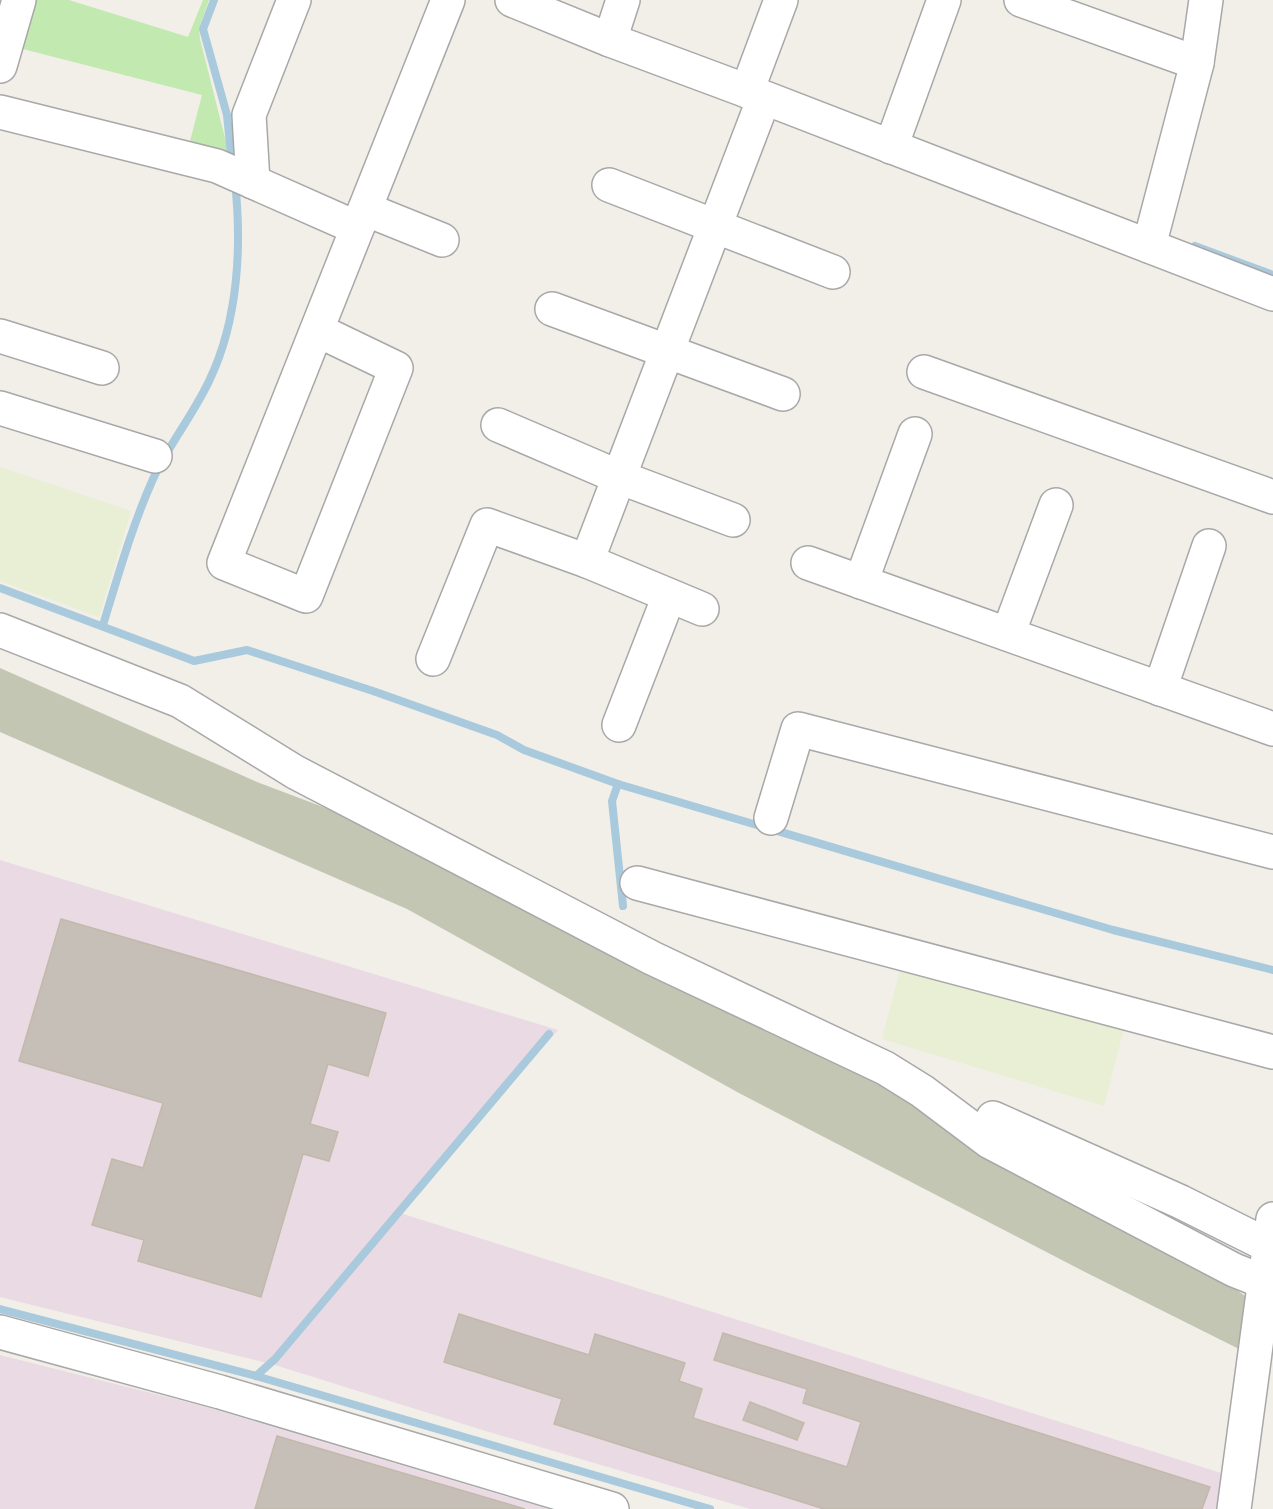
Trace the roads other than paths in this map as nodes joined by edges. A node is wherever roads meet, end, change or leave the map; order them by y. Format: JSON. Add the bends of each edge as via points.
{"nodes":[{"id":1,"x":19,"y":0,"type":"edge"},
{"id":2,"x":294,"y":0,"type":"edge"},
{"id":3,"x":448,"y":0,"type":"edge"},
{"id":4,"x":512,"y":0,"type":"edge"},
{"id":5,"x":781,"y":0,"type":"edge"},
{"id":6,"x":944,"y":0,"type":"edge"},
{"id":7,"x":1020,"y":0,"type":"edge"},
{"id":8,"x":1206,"y":0,"type":"edge"},
{"id":9,"x":616,"y":23,"type":"edge"},
{"id":10,"x":1197,"y":63,"type":"junction"},
{"id":11,"x":0,"y":66,"type":"edge"},
{"id":12,"x":754,"y":85,"type":"junction"},
{"id":13,"x":0,"y":112,"type":"edge"},
{"id":14,"x":895,"y":137,"type":"junction"},
{"id":15,"x":241,"y":176,"type":"junction"},
{"id":16,"x":609,"y":185,"type":"dead end"},
{"id":17,"x":361,"y":219,"type":"junction"},
{"id":18,"x":715,"y":226,"type":"junction"},
{"id":19,"x":442,"y":240,"type":"dead end"},
{"id":20,"x":1149,"y":246,"type":"junction"},
{"id":21,"x":833,"y":272,"type":"dead end"},
{"id":22,"x":1273,"y":294,"type":"edge"},
{"id":23,"x":552,"y":309,"type":"dead end"},
{"id":24,"x":317,"y":330,"type":"junction"},
{"id":25,"x":0,"y":336,"type":"edge"},
{"id":26,"x":667,"y":352,"type":"junction"},
{"id":27,"x":102,"y":368,"type":"dead end"},
{"id":28,"x":924,"y":372,"type":"dead end"},
{"id":29,"x":783,"y":394,"type":"dead end"},
{"id":30,"x":0,"y":408,"type":"edge"},
{"id":31,"x":498,"y":425,"type":"dead end"},
{"id":32,"x":915,"y":434,"type":"dead end"},
{"id":33,"x":155,"y":456,"type":"dead end"},
{"id":34,"x":619,"y":477,"type":"junction"},
{"id":35,"x":1273,"y":497,"type":"edge"},
{"id":36,"x":1056,"y":505,"type":"dead end"},
{"id":37,"x":733,"y":520,"type":"dead end"},
{"id":38,"x":1209,"y":546,"type":"dead end"},
{"id":39,"x":587,"y":561,"type":"junction"},
{"id":40,"x":808,"y":563,"type":"dead end"},
{"id":41,"x":861,"y":582,"type":"junction"},
{"id":42,"x":669,"y":596,"type":"junction"},
{"id":43,"x":702,"y":609,"type":"dead end"},
{"id":44,"x":0,"y":630,"type":"edge"},
{"id":45,"x":1008,"y":634,"type":"junction"},
{"id":46,"x":433,"y":658,"type":"dead end"},
{"id":47,"x":1160,"y":688,"type":"junction"},
{"id":48,"x":619,"y":725,"type":"dead end"},
{"id":49,"x":1273,"y":729,"type":"edge"},
{"id":50,"x":771,"y":818,"type":"dead end"},
{"id":51,"x":1273,"y":852,"type":"edge"},
{"id":52,"x":637,"y":883,"type":"dead end"},
{"id":53,"x":1273,"y":1052,"type":"edge"},
{"id":54,"x":993,"y":1118,"type":"dead end"},
{"id":55,"x":1271,"y":1232,"type":"edge"},
{"id":56,"x":1270,"y":1283,"type":"edge"},
{"id":57,"x":0,"y":1332,"type":"edge"},
{"id":58,"x":612,"y":1509,"type":"edge"},
{"id":59,"x":1234,"y":1509,"type":"edge"}],
"edges":[{"from":1,"to":11,"type":"street"},
{"from":2,"to":15,"type":"street","via":[[249,115]]},
{"from":3,"to":17,"type":"street"},
{"from":4,"to":9,"type":"street"},
{"from":5,"to":12,"type":"street"},
{"from":6,"to":14,"type":"street"},
{"from":7,"to":10,"type":"street"},
{"from":8,"to":10,"type":"street"},
{"from":9,"to":12,"type":"street"},
{"from":10,"to":20,"type":"street"},
{"from":12,"to":14,"type":"street"},
{"from":12,"to":18,"type":"street"},
{"from":13,"to":15,"type":"street","via":[[217,166]]},
{"from":14,"to":20,"type":"street"},
{"from":15,"to":17,"type":"street"},
{"from":16,"to":18,"type":"street"},
{"from":17,"to":19,"type":"street"},
{"from":17,"to":24,"type":"street"},
{"from":18,"to":21,"type":"street"},
{"from":18,"to":26,"type":"street"},
{"from":20,"to":22,"type":"street"},
{"from":23,"to":26,"type":"street"},
{"from":24,"to":24,"type":"street","via":[[224,563],[306,596],[396,368]]},
{"from":25,"to":27,"type":"street"},
{"from":26,"to":29,"type":"street"},
{"from":26,"to":34,"type":"street"},
{"from":28,"to":35,"type":"street"},
{"from":30,"to":33,"type":"street"},
{"from":31,"to":34,"type":"street"},
{"from":32,"to":41,"type":"street"},
{"from":34,"to":37,"type":"street"},
{"from":34,"to":39,"type":"street"},
{"from":36,"to":45,"type":"street"},
{"from":38,"to":47,"type":"street"},
{"from":39,"to":42,"type":"street"},
{"from":39,"to":46,"type":"street","via":[[488,525]]},
{"from":40,"to":41,"type":"street"},
{"from":41,"to":45,"type":"street"},
{"from":42,"to":43,"type":"street"},
{"from":42,"to":48,"type":"street"},
{"from":44,"to":56,"type":"street","via":[[180,701],[295,772],[652,958],[885,1068],[990,1142],[1234,1270]]},
{"from":45,"to":47,"type":"street"},
{"from":47,"to":49,"type":"street"},
{"from":50,"to":51,"type":"street","via":[[798,729]]},
{"from":52,"to":53,"type":"street"},
{"from":54,"to":55,"type":"street","via":[[1170,1198]]},
{"from":55,"to":56,"type":"street"},
{"from":56,"to":59,"type":"street"},
{"from":57,"to":58,"type":"street","via":[[220,1392]]}]}
